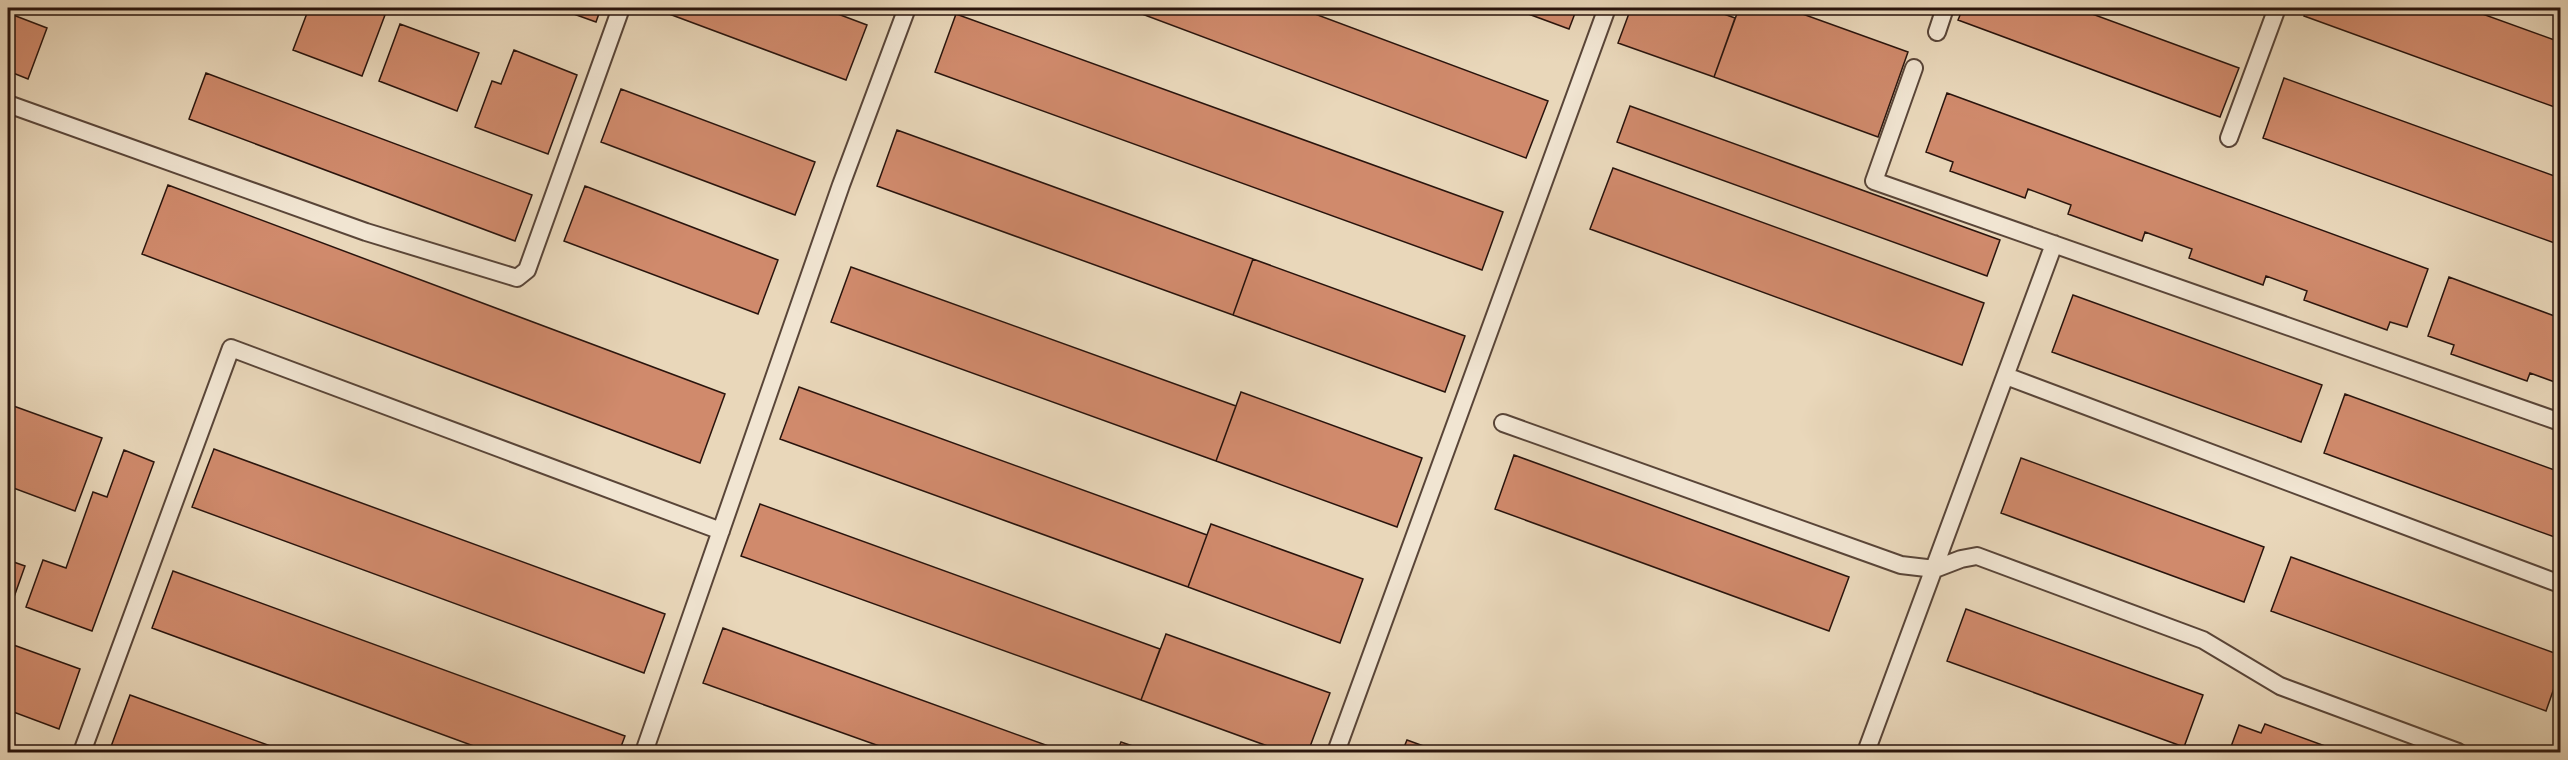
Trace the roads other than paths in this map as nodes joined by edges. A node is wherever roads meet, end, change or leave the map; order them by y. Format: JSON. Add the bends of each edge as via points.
{"nodes":[{"id":1,"x":621,"y":8,"type":"edge"},
{"id":2,"x":907,"y":8,"type":"edge"},
{"id":3,"x":1607,"y":8,"type":"edge"},
{"id":4,"x":1945,"y":8,"type":"edge"},
{"id":5,"x":2277,"y":8,"type":"edge"},
{"id":6,"x":1937,"y":32,"type":"dead end"},
{"id":7,"x":1914,"y":68,"type":"dead end"},
{"id":8,"x":8,"y":104,"type":"edge"},
{"id":9,"x":2229,"y":138,"type":"dead end"},
{"id":10,"x":2054,"y":244,"type":"junction"},
{"id":11,"x":2006,"y":376,"type":"junction"},
{"id":12,"x":2560,"y":422,"type":"edge"},
{"id":13,"x":1503,"y":423,"type":"dead end"},
{"id":14,"x":721,"y":531,"type":"junction"},
{"id":15,"x":1935,"y":569,"type":"junction"},
{"id":16,"x":2560,"y":584,"type":"edge"},
{"id":17,"x":82,"y":753,"type":"edge"},
{"id":18,"x":645,"y":753,"type":"edge"},
{"id":19,"x":1336,"y":753,"type":"edge"},
{"id":20,"x":1866,"y":753,"type":"edge"},
{"id":21,"x":2458,"y":753,"type":"edge"}],
"edges":[{"from":1,"to":8,"type":"lane","via":[[527,270],[517,278],[366,232]]},
{"from":2,"to":14,"type":"lane"},
{"from":3,"to":19,"type":"lane"},
{"from":4,"to":6,"type":"lane"},
{"from":5,"to":9,"type":"lane"},
{"from":7,"to":10,"type":"lane","via":[[1874,181]]},
{"from":10,"to":11,"type":"lane"},
{"from":10,"to":12,"type":"lane"},
{"from":11,"to":15,"type":"lane"},
{"from":11,"to":16,"type":"lane"},
{"from":13,"to":15,"type":"lane","via":[[1901,565]]},
{"from":14,"to":17,"type":"lane","via":[[231,348]]},
{"from":14,"to":18,"type":"lane"},
{"from":15,"to":20,"type":"lane"},
{"from":15,"to":21,"type":"lane","via":[[1977,556],[2203,640],[2280,686]]}]}
